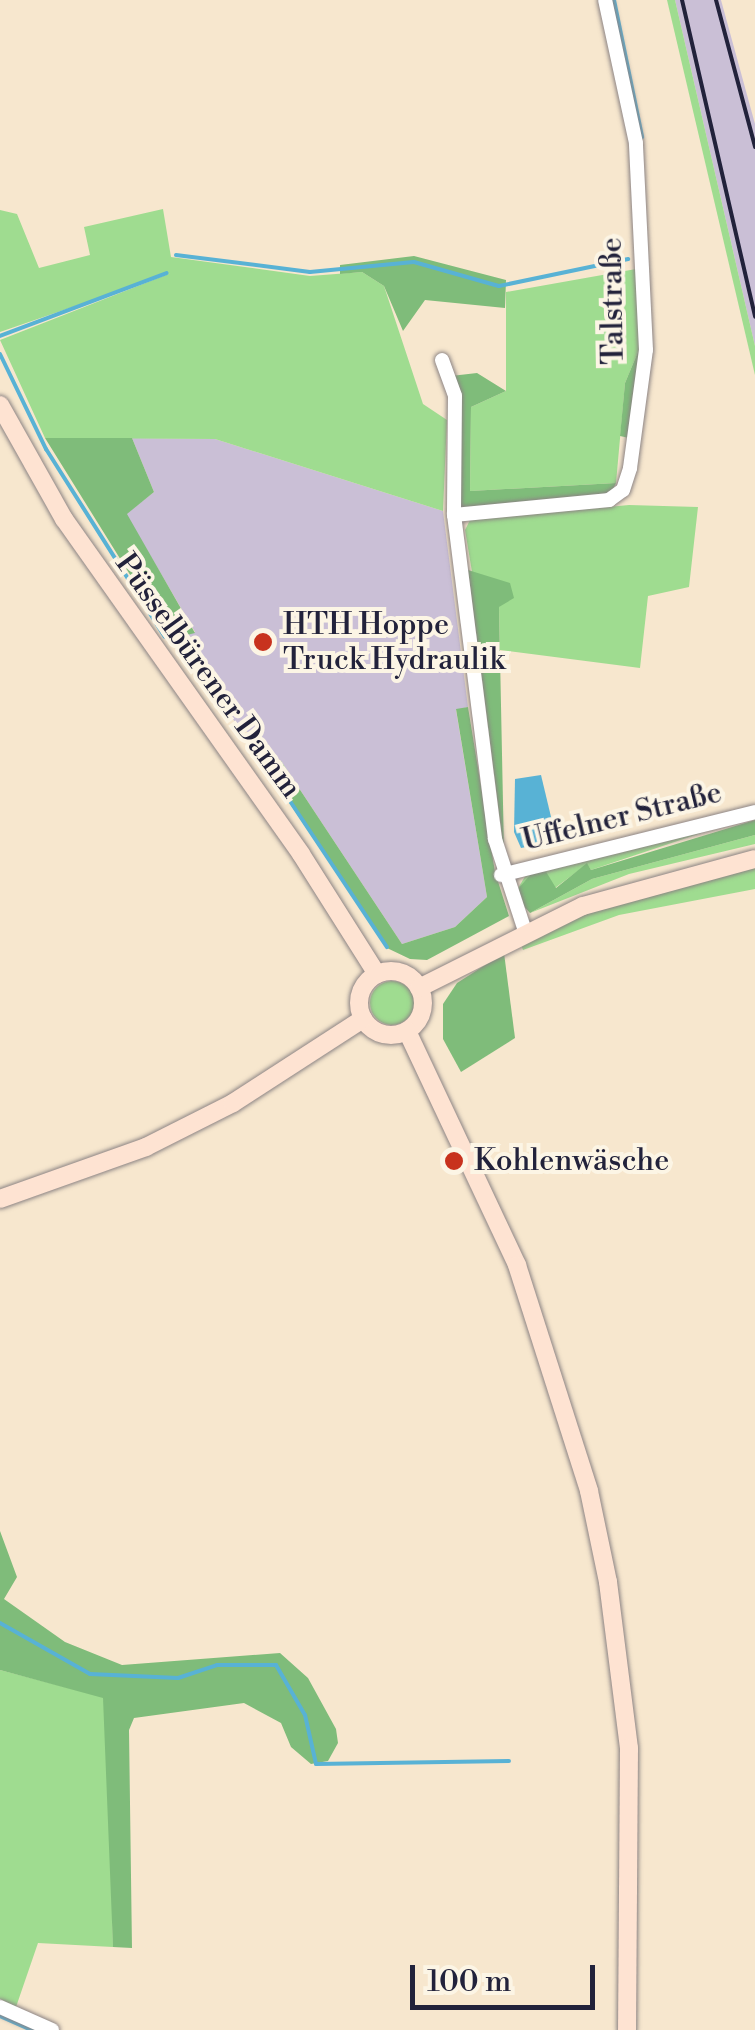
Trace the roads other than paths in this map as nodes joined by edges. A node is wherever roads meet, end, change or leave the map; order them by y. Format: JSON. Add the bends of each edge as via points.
{"nodes":[{"id":1,"x":605,"y":0,"type":"edge"},
{"id":2,"x":442,"y":360,"type":"dead end"},
{"id":3,"x":0,"y":405,"type":"edge"},
{"id":4,"x":454,"y":515,"type":"junction"},
{"id":5,"x":755,"y":812,"type":"edge"},
{"id":6,"x":755,"y":859,"type":"edge"},
{"id":7,"x":501,"y":875,"type":"junction"},
{"id":8,"x":525,"y":932,"type":"junction"},
{"id":9,"x":377,"y":974,"type":"junction"},
{"id":10,"x":419,"y":988,"type":"junction"},
{"id":11,"x":363,"y":1019,"type":"junction"},
{"id":12,"x":407,"y":1031,"type":"junction"},
{"id":13,"x":0,"y":1199,"type":"edge"},
{"id":14,"x":0,"y":2006,"type":"edge"},
{"id":15,"x":52,"y":2030,"type":"edge"},
{"id":16,"x":627,"y":2030,"type":"edge"}],
"edges":[{"from":1,"to":4,"type":"street","name":"Talstraße","via":[[636,144],[646,350],[630,468],[623,490],[609,500]]},
{"from":2,"to":4,"type":"street","via":[[455,396]]},
{"from":3,"to":9,"type":"main road","name":"Püsselbürener Damm","via":[[64,519],[301,854]]},
{"from":4,"to":7,"type":"street"},
{"from":5,"to":7,"type":"street","name":"Uffelner Straße"},
{"from":6,"to":8,"type":"main road","via":[[647,884]]},
{"from":7,"to":8,"type":"street"},
{"from":8,"to":10,"type":"main road"},
{"from":9,"to":10,"type":"main road","via":[[405,974]]},
{"from":9,"to":11,"type":"main road","via":[[362,988]]},
{"from":10,"to":12,"type":"main road","via":[[420,1017]]},
{"from":11,"to":12,"type":"main road","via":[[378,1032]]},
{"from":11,"to":13,"type":"main road","via":[[233,1103],[146,1147]]},
{"from":12,"to":16,"type":"main road","via":[[517,1266],[589,1490],[608,1582],[628,1748]]},
{"from":14,"to":15,"type":"street"}]}
